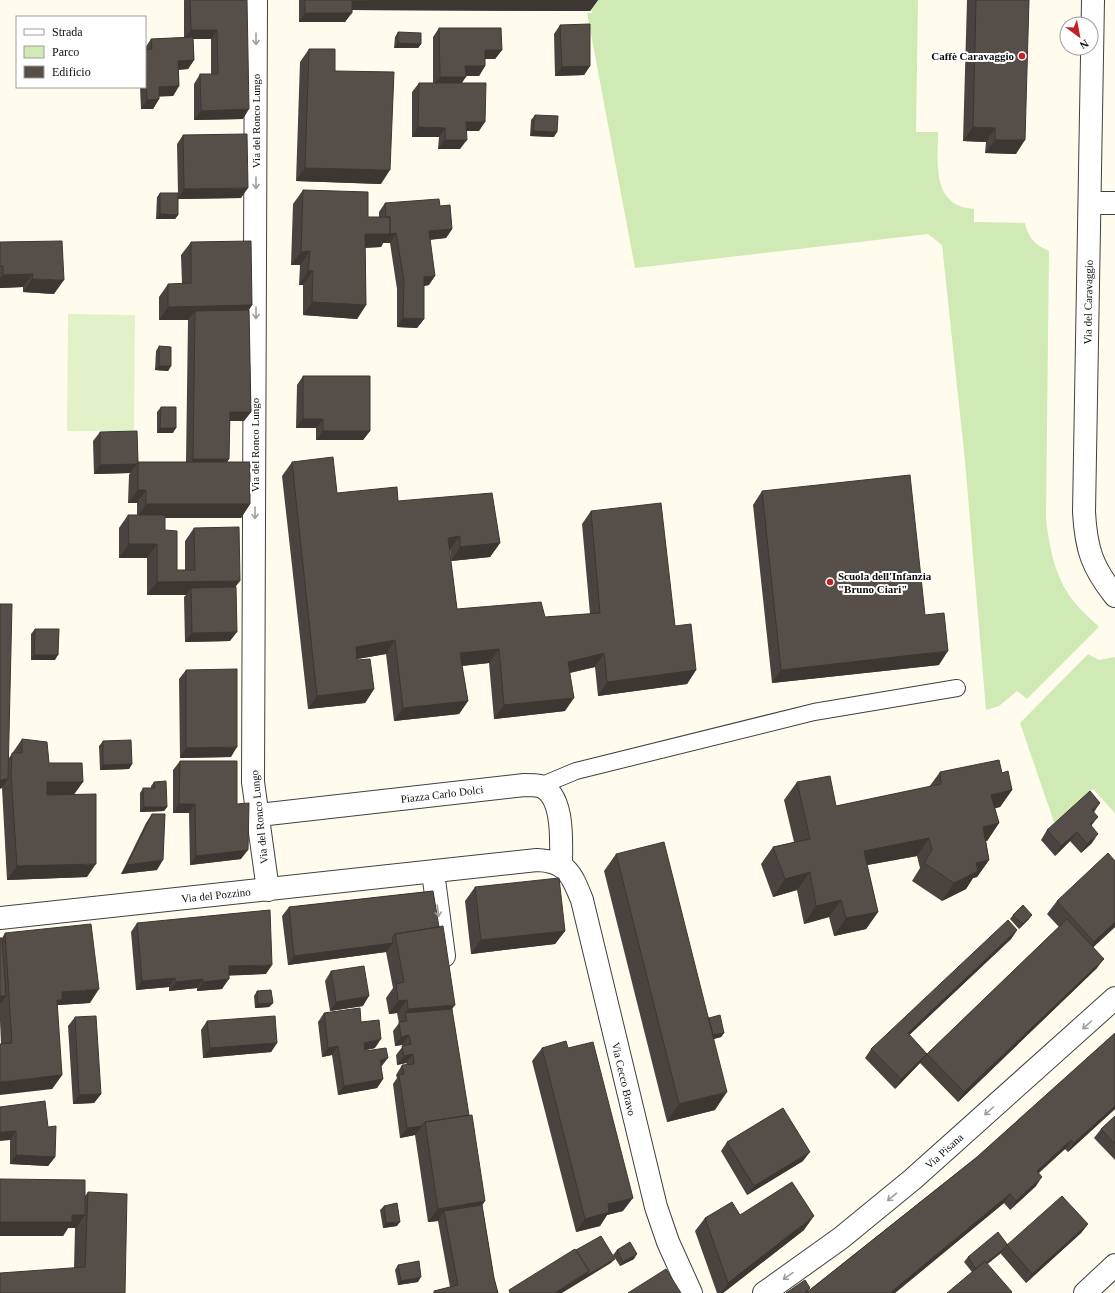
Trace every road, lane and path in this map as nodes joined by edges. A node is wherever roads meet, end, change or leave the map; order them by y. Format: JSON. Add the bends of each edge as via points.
{"nodes":[{"id":1,"x":256,"y":0,"type":"edge"},
{"id":2,"x":1093,"y":0,"type":"edge"},
{"id":3,"x":1090,"y":203,"type":"junction"},
{"id":4,"x":1115,"y":203,"type":"edge"},
{"id":5,"x":1115,"y":596,"type":"edge"},
{"id":6,"x":956,"y":688,"type":"dead end"},
{"id":7,"x":540,"y":786,"type":"junction"},
{"id":8,"x":258,"y":815,"type":"junction"},
{"id":9,"x":561,"y":865,"type":"junction"},
{"id":10,"x":433,"y":872,"type":"junction"},
{"id":11,"x":268,"y":890,"type":"junction"},
{"id":12,"x":0,"y":918,"type":"edge"},
{"id":13,"x":447,"y":975,"type":"edge"},
{"id":14,"x":1115,"y":998,"type":"edge"},
{"id":15,"x":1115,"y":1266,"type":"edge"},
{"id":16,"x":691,"y":1293,"type":"edge"},
{"id":17,"x":764,"y":1293,"type":"edge"},
{"id":18,"x":1085,"y":1293,"type":"edge"}],
"edges":[{"from":1,"to":8,"type":"street","name":"Via del Ronco Lungo","one_way":true,"via":[[254,782]]},
{"from":2,"to":3,"type":"street","name":"Via del Caravaggio"},
{"from":3,"to":4,"type":"street"},
{"from":3,"to":5,"type":"street","name":"Via del Caravaggio","via":[[1084,526],[1093,564]]},
{"from":6,"to":7,"type":"lane","via":[[814,712],[576,771]]},
{"from":7,"to":8,"type":"street","name":"Piazza Carlo Dolci","via":[[524,785]]},
{"from":7,"to":9,"type":"street","via":[[552,796],[556,805],[560,821]]},
{"from":8,"to":11,"type":"street","name":"Via del Ronco Lungo"},
{"from":9,"to":10,"type":"street","name":"Via del Pozzino","via":[[537,860]]},
{"from":9,"to":16,"type":"street","name":"Via Cecco Bravo","via":[[571,876],[582,900],[656,1207],[668,1242]]},
{"from":10,"to":11,"type":"street","name":"Via del Pozzino"},
{"from":10,"to":13,"type":"street","one_way":true},
{"from":11,"to":12,"type":"street","name":"Via del Pozzino"},
{"from":14,"to":17,"type":"street","name":"Via Pisana","one_way":true,"via":[[914,1179],[841,1238]]},
{"from":15,"to":18,"type":"street"}]}
